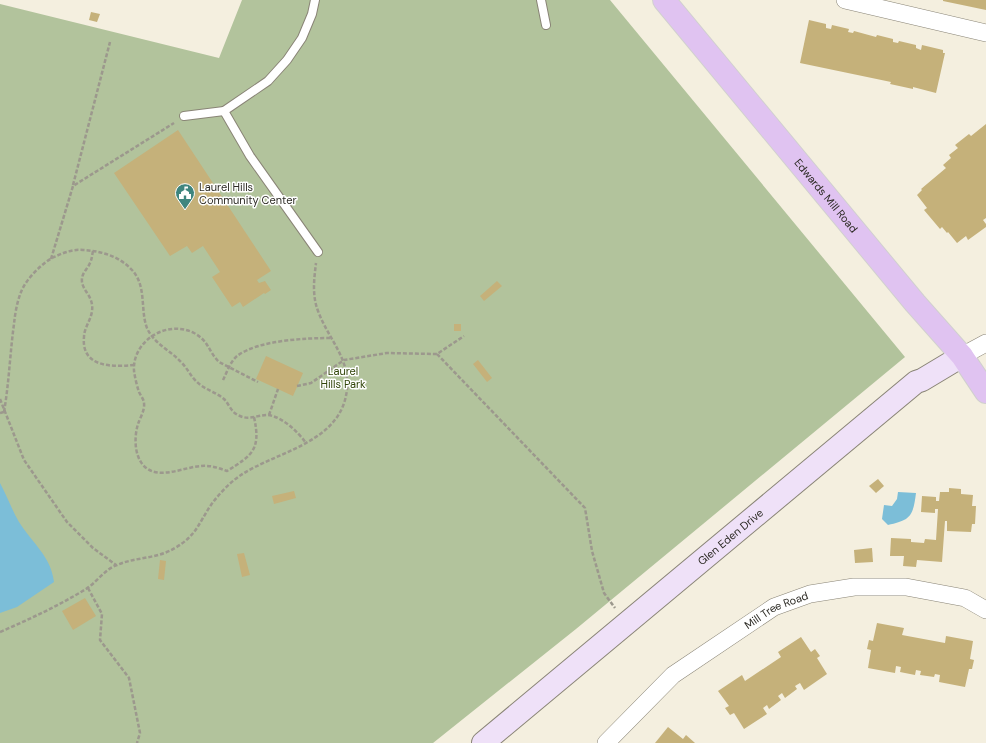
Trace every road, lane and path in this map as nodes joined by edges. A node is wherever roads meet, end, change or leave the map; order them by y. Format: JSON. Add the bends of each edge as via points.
{"nodes":[{"id":1,"x":315,"y":0,"type":"edge"},
{"id":2,"x":541,"y":0,"type":"edge"},
{"id":3,"x":664,"y":0,"type":"edge"},
{"id":4,"x":845,"y":0,"type":"edge"},
{"id":5,"x":546,"y":25,"type":"dead end"},
{"id":6,"x":986,"y":33,"type":"edge"},
{"id":7,"x":110,"y":42,"type":"dead end"},
{"id":8,"x":224,"y":111,"type":"junction"},
{"id":9,"x":184,"y":116,"type":"joint"},
{"id":10,"x":73,"y":186,"type":"junction"},
{"id":11,"x":93,"y":251,"type":"junction"},
{"id":12,"x":318,"y":252,"type":"joint"},
{"id":13,"x":50,"y":259,"type":"junction"},
{"id":14,"x":152,"y":336,"type":"junction"},
{"id":15,"x":464,"y":336,"type":"dead end"},
{"id":16,"x":332,"y":338,"type":"junction"},
{"id":17,"x":986,"y":343,"type":"edge"},
{"id":18,"x":437,"y":354,"type":"junction"},
{"id":19,"x":962,"y":356,"type":"junction"},
{"id":20,"x":344,"y":360,"type":"junction"},
{"id":21,"x":134,"y":365,"type":"junction"},
{"id":22,"x":229,"y":368,"type":"junction"},
{"id":23,"x":222,"y":380,"type":"dead end"},
{"id":24,"x":258,"y":382,"type":"dead end"},
{"id":25,"x":298,"y":386,"type":"dead end"},
{"id":26,"x":278,"y":389,"type":"dead end"},
{"id":27,"x":986,"y":392,"type":"edge"},
{"id":28,"x":0,"y":399,"type":"edge"},
{"id":29,"x":4,"y":412,"type":"junction"},
{"id":30,"x":0,"y":413,"type":"edge"},
{"id":31,"x":269,"y":415,"type":"junction"},
{"id":32,"x":254,"y":417,"type":"junction"},
{"id":33,"x":306,"y":443,"type":"junction"},
{"id":34,"x":116,"y":565,"type":"junction"},
{"id":35,"x":88,"y":588,"type":"junction"},
{"id":36,"x":986,"y":610,"type":"edge"},
{"id":37,"x":625,"y":625,"type":"junction"},
{"id":38,"x":0,"y":632,"type":"edge"},
{"id":39,"x":137,"y":743,"type":"edge"},
{"id":40,"x":483,"y":743,"type":"edge"},
{"id":41,"x":606,"y":743,"type":"edge"}],
"edges":[{"from":1,"to":8,"type":"lane","via":[[302,38],[287,60],[268,81]]},
{"from":2,"to":5,"type":"lane"},
{"from":3,"to":19,"type":"main road","name":"Edwards Mill Road","via":[[915,303]]},
{"from":4,"to":6,"type":"street"},
{"from":7,"to":10,"type":"path"},
{"from":8,"to":9,"type":"lane"},
{"from":8,"to":12,"type":"lane","via":[[250,156]]},
{"from":9,"to":10,"type":"path"},
{"from":10,"to":13,"type":"path"},
{"from":11,"to":13,"type":"path","via":[[66,252]]},
{"from":11,"to":14,"type":"path","via":[[108,254],[133,271],[144,298],[147,327]]},
{"from":11,"to":21,"type":"path","via":[[82,283],[92,303],[84,346],[87,354],[99,364],[116,367]]},
{"from":12,"to":16,"type":"path","via":[[313,292],[318,311]]},
{"from":13,"to":29,"type":"path","via":[[36,270],[21,291],[10,348],[8,391]]},
{"from":14,"to":21,"type":"path","via":[[145,341]]},
{"from":14,"to":22,"type":"path","via":[[176,329],[192,332],[207,343],[219,362]]},
{"from":14,"to":32,"type":"path","via":[[181,362],[196,382],[224,400],[238,415]]},
{"from":15,"to":18,"type":"path"},
{"from":16,"to":20,"type":"path"},
{"from":16,"to":22,"type":"path","via":[[296,339],[249,350],[238,355]]},
{"from":17,"to":19,"type":"street","name":"Glen Eden Drive"},
{"from":18,"to":20,"type":"path","via":[[387,353]]},
{"from":18,"to":37,"type":"path","via":[[585,508],[592,551],[604,593]]},
{"from":19,"to":27,"type":"main road","name":"Edwards Mill Road"},
{"from":19,"to":37,"type":"main road","name":"Glen Eden Drive","via":[[916,382]]},
{"from":20,"to":25,"type":"path","via":[[311,383]]},
{"from":20,"to":33,"type":"path","via":[[348,386],[339,416],[326,430]]},
{"from":21,"to":32,"type":"path","via":[[136,383],[144,403],[135,439],[136,449],[141,462],[154,472],[200,466],[228,471],[243,462],[255,447]]},
{"from":22,"to":23,"type":"path"},
{"from":22,"to":24,"type":"path"},
{"from":26,"to":31,"type":"path"},
{"from":28,"to":29,"type":"path"},
{"from":29,"to":30,"type":"path"},
{"from":29,"to":34,"type":"path","via":[[24,460],[67,522],[93,548]]},
{"from":31,"to":32,"type":"path"},
{"from":31,"to":33,"type":"path","via":[[289,425]]},
{"from":33,"to":34,"type":"path","via":[[239,476],[226,487],[189,538],[173,549],[157,556]]},
{"from":34,"to":35,"type":"path"},
{"from":35,"to":38,"type":"path","via":[[45,612]]},
{"from":35,"to":39,"type":"path","via":[[102,614],[100,640],[129,678],[140,733]]},
{"from":36,"to":41,"type":"street","name":"Mill Tree Road","via":[[965,598],[906,587],[854,587],[810,594],[774,607],[673,675]]},
{"from":37,"to":40,"type":"main road","name":"Glen Eden Drive"}]}
